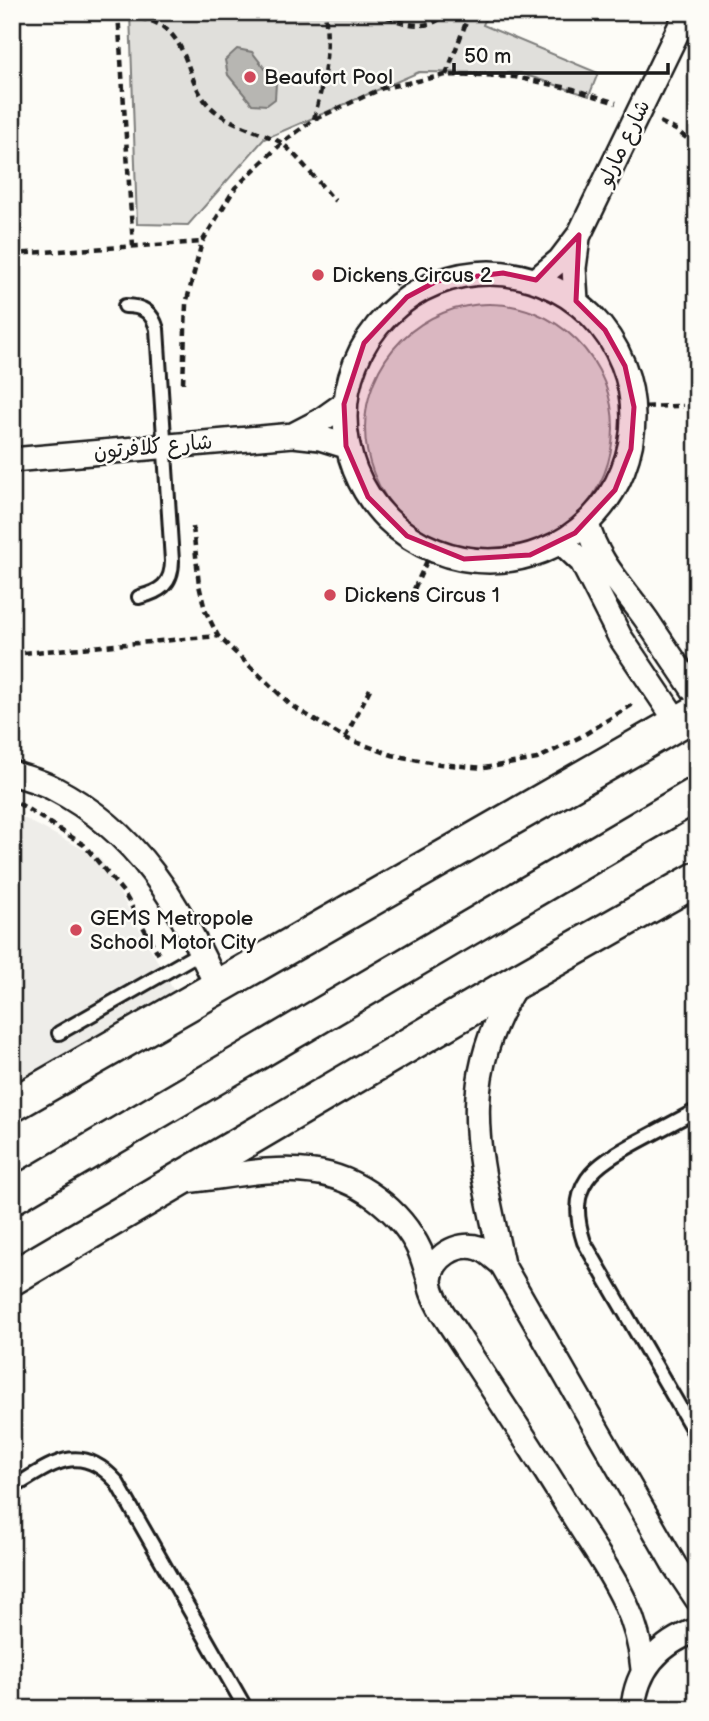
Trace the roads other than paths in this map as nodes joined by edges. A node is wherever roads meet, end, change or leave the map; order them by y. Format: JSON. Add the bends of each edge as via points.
{"nodes":[{"id":1,"x":687,"y":12,"type":"edge"},
{"id":2,"x":579,"y":235,"type":"junction"},
{"id":3,"x":536,"y":280,"type":"junction"},
{"id":4,"x":576,"y":301,"type":"junction"},
{"id":5,"x":125,"y":306,"type":"dead end"},
{"id":6,"x":344,"y":404,"type":"junction"},
{"id":7,"x":293,"y":435,"type":"junction"},
{"id":8,"x":165,"y":446,"type":"junction"},
{"id":9,"x":346,"y":446,"type":"junction"},
{"id":10,"x":12,"y":460,"type":"edge"},
{"id":11,"x":587,"y":523,"type":"junction"},
{"id":12,"x":561,"y":542,"type":"junction"},
{"id":13,"x":139,"y":597,"type":"dead end"},
{"id":14,"x":697,"y":695,"type":"edge"},
{"id":15,"x":687,"y":717,"type":"edge"},
{"id":16,"x":12,"y":773,"type":"edge"},
{"id":17,"x":697,"y":794,"type":"edge"},
{"id":18,"x":697,"y":879,"type":"edge"},
{"id":19,"x":201,"y":952,"type":"junction"},
{"id":20,"x":519,"y":980,"type":"junction"},
{"id":21,"x":218,"y":988,"type":"junction"},
{"id":22,"x":59,"y":1033,"type":"dead end"},
{"id":23,"x":12,"y":1105,"type":"edge"},
{"id":24,"x":697,"y":1110,"type":"edge"},
{"id":25,"x":175,"y":1182,"type":"junction"},
{"id":26,"x":12,"y":1197,"type":"edge"},
{"id":27,"x":502,"y":1265,"type":"junction"},
{"id":28,"x":12,"y":1278,"type":"edge"},
{"id":29,"x":430,"y":1282,"type":"junction"},
{"id":30,"x":697,"y":1437,"type":"edge"},
{"id":31,"x":12,"y":1488,"type":"edge"},
{"id":32,"x":697,"y":1599,"type":"edge"},
{"id":33,"x":697,"y":1630,"type":"edge"},
{"id":34,"x":643,"y":1670,"type":"junction"},
{"id":35,"x":246,"y":1709,"type":"edge"},
{"id":36,"x":633,"y":1709,"type":"edge"}],
"edges":[{"from":1,"to":2,"type":"street","name":"شارع مارلو"},
{"from":2,"to":3,"type":"street","name":"شارع مارلو","via":[[560,260]]},
{"from":2,"to":4,"type":"street","name":"شارع مارلو"},
{"from":3,"to":4,"type":"street"},
{"from":3,"to":6,"type":"street","via":[[503,273],[470,274],[437,281],[407,297],[363,343]]},
{"from":4,"to":11,"type":"street","via":[[605,330],[625,366],[634,407],[631,450],[615,490]]},
{"from":5,"to":8,"type":"lane","via":[[147,310],[158,329]]},
{"from":6,"to":7,"type":"street","name":"شارع كلافرتون"},
{"from":6,"to":9,"type":"street"},
{"from":7,"to":8,"type":"street","name":"شارع كلافرتون"},
{"from":7,"to":9,"type":"street","name":"شارع كلافرتون"},
{"from":8,"to":10,"type":"street","name":"شارع كلافرتون"},
{"from":8,"to":13,"type":"lane","via":[[172,572],[159,591]]},
{"from":9,"to":12,"type":"street","via":[[364,489],[386,518],[432,550],[464,559],[497,561],[530,555]]},
{"from":11,"to":12,"type":"street"},
{"from":11,"to":14,"type":"street","via":[[601,559]]},
{"from":12,"to":15,"type":"street","via":[[582,562],[620,637],[657,690]]},
{"from":15,"to":21,"type":"main road"},
{"from":16,"to":19,"type":"street","via":[[51,786],[92,810],[127,840],[164,886]]},
{"from":17,"to":26,"type":"main road"},
{"from":18,"to":20,"type":"main road"},
{"from":19,"to":21,"type":"street"},
{"from":19,"to":22,"type":"lane"},
{"from":20,"to":25,"type":"main road"},
{"from":20,"to":27,"type":"street","via":[[491,1033],[477,1090],[479,1150]]},
{"from":21,"to":23,"type":"main road"},
{"from":24,"to":30,"type":"lane","via":[[605,1160],[587,1180],[578,1206],[578,1224],[584,1242]]},
{"from":25,"to":28,"type":"main road"},
{"from":25,"to":29,"type":"street","via":[[280,1170],[314,1172],[347,1181],[376,1198],[401,1221],[419,1250]]},
{"from":27,"to":29,"type":"street","via":[[479,1248],[462,1246],[435,1265]]},
{"from":27,"to":32,"type":"street"},
{"from":29,"to":34,"type":"street","via":[[442,1312],[536,1454],[626,1603],[638,1630]]},
{"from":31,"to":35,"type":"lane","via":[[68,1459],[87,1459],[104,1467]]},
{"from":33,"to":34,"type":"street","via":[[658,1650]]},
{"from":34,"to":36,"type":"street"}]}
